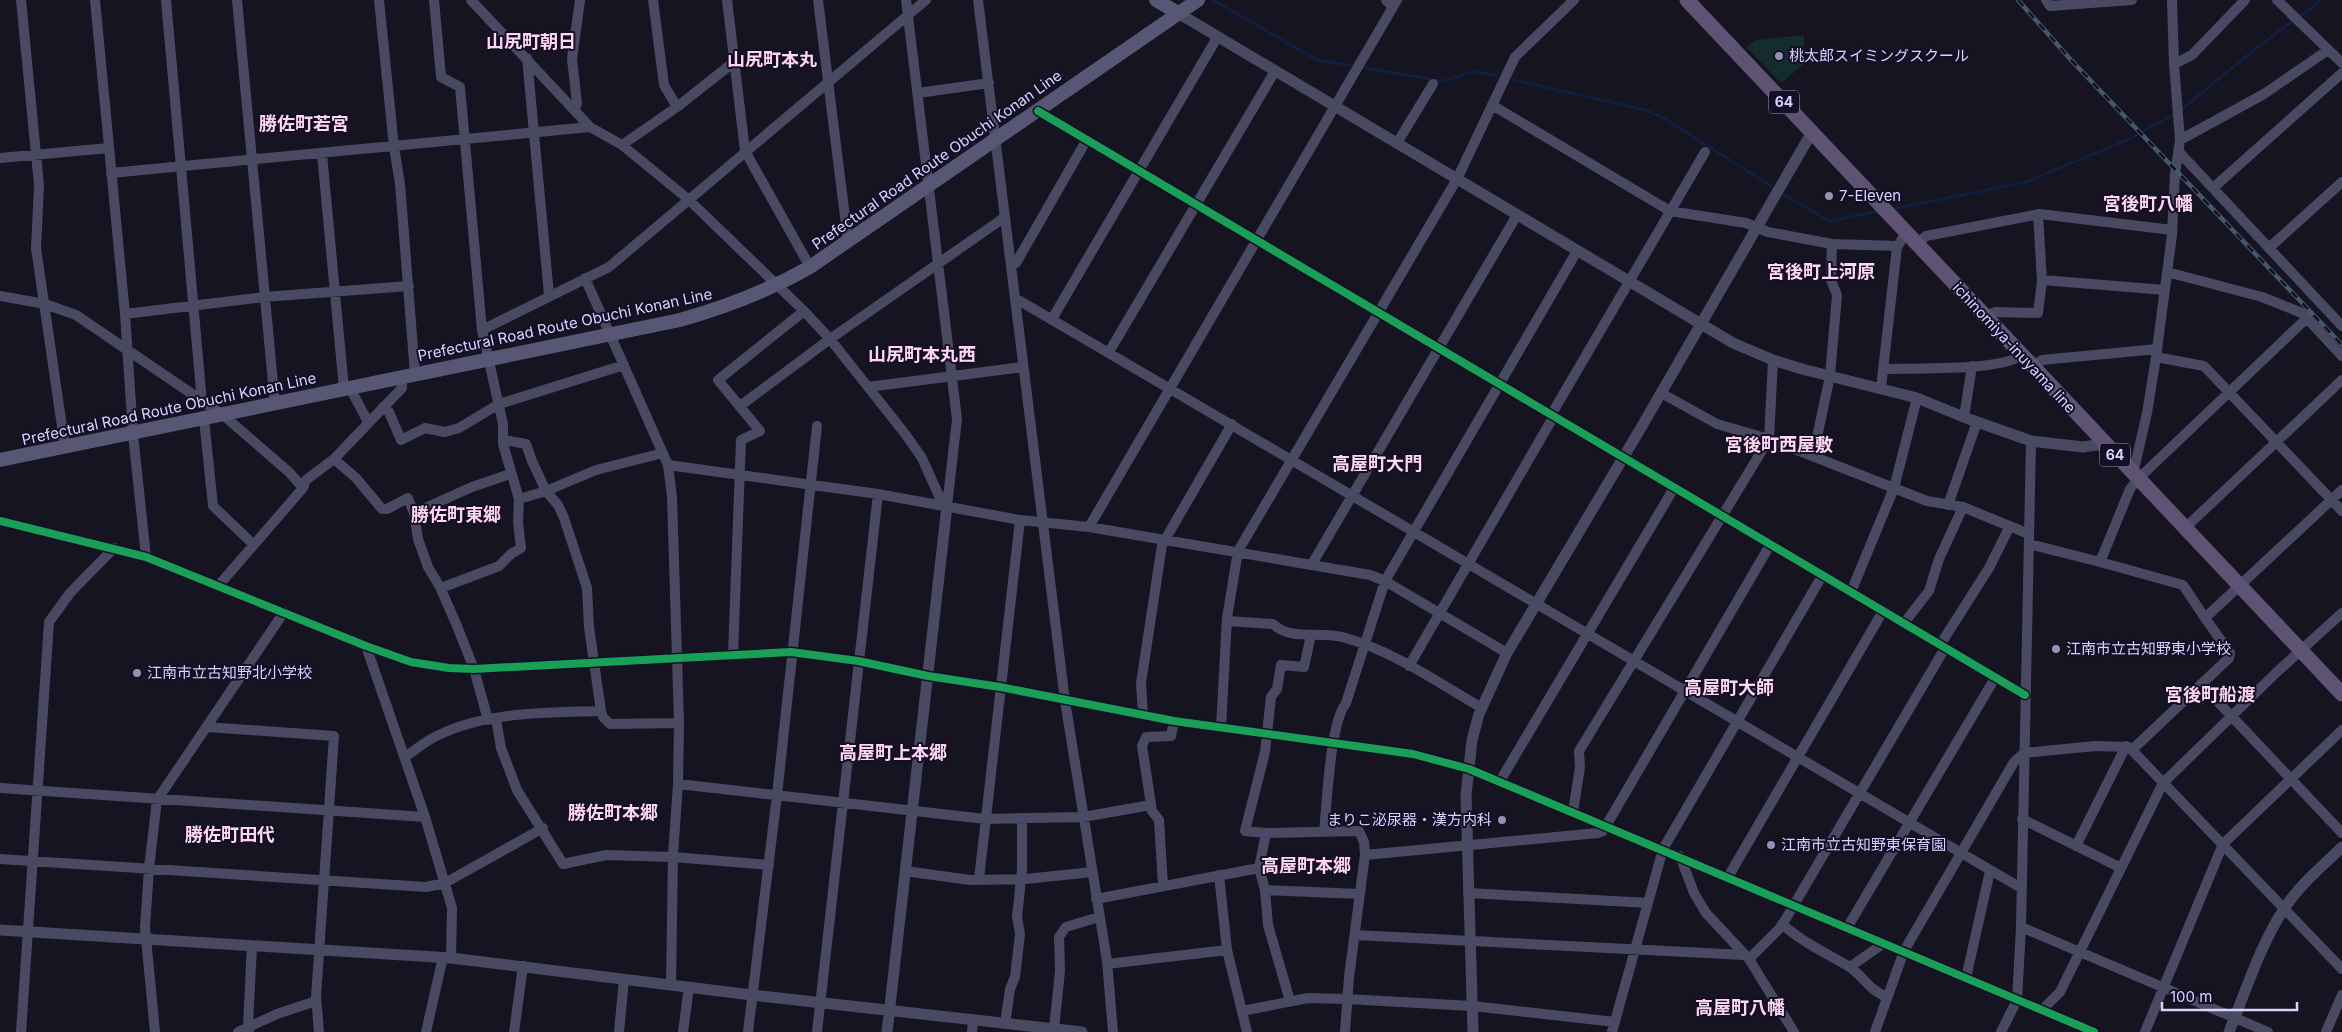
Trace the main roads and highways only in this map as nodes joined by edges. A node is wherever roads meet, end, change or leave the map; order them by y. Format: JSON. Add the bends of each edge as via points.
{"nodes":[{"id":1,"x":1156,"y":0,"type":"edge"},
{"id":2,"x":1198,"y":0,"type":"edge"},
{"id":3,"x":1687,"y":0,"type":"edge"},
{"id":4,"x":1178,"y":13,"type":"junction"},
{"id":5,"x":0,"y":460,"type":"edge"},
{"id":6,"x":2342,"y":694,"type":"edge"}],
"edges":[{"from":1,"to":4,"type":"main road"},
{"from":2,"to":4,"type":"main road","name":"Prefectural Road Route Obuchi Konan Line"},
{"from":3,"to":6,"type":"main road","name":"ichinomiya-inuyama line","number":"64"},
{"from":4,"to":5,"type":"main road","name":"Prefectural Road Route Obuchi Konan Line","via":[[810,267],[778,285],[717,309],[680,320]]}]}
